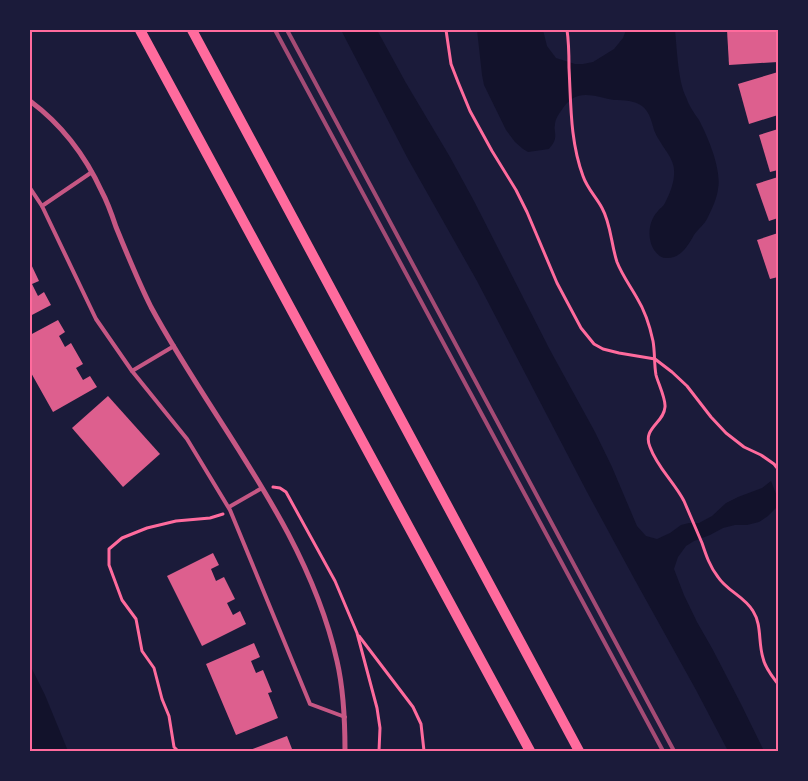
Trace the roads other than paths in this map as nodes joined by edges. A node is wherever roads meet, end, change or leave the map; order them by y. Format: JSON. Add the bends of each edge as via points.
{"nodes":[{"id":1,"x":140,"y":30,"type":"edge"},
{"id":2,"x":192,"y":30,"type":"edge"},
{"id":3,"x":30,"y":101,"type":"edge"},
{"id":4,"x":92,"y":172,"type":"junction"},
{"id":5,"x":30,"y":188,"type":"edge"},
{"id":6,"x":42,"y":206,"type":"junction"},
{"id":7,"x":174,"y":346,"type":"junction"},
{"id":8,"x":132,"y":371,"type":"junction"},
{"id":9,"x":262,"y":488,"type":"junction"},
{"id":10,"x":228,"y":507,"type":"junction"},
{"id":11,"x":345,"y":717,"type":"junction"},
{"id":12,"x":345,"y":751,"type":"edge"},
{"id":13,"x":530,"y":751,"type":"edge"},
{"id":14,"x":579,"y":751,"type":"edge"}],
"edges":[{"from":1,"to":13,"type":"main road"},
{"from":2,"to":14,"type":"main road"},
{"from":3,"to":4,"type":"street","via":[[72,142]]},
{"from":4,"to":6,"type":"lane"},
{"from":4,"to":7,"type":"street","via":[[150,304]]},
{"from":5,"to":6,"type":"lane"},
{"from":6,"to":8,"type":"lane","via":[[96,319]]},
{"from":7,"to":8,"type":"lane"},
{"from":7,"to":9,"type":"street"},
{"from":8,"to":10,"type":"lane","via":[[187,439]]},
{"from":9,"to":10,"type":"lane"},
{"from":9,"to":11,"type":"street","via":[[294,544],[320,603],[337,661]]},
{"from":10,"to":11,"type":"lane","via":[[310,704]]},
{"from":11,"to":12,"type":"street"}]}
